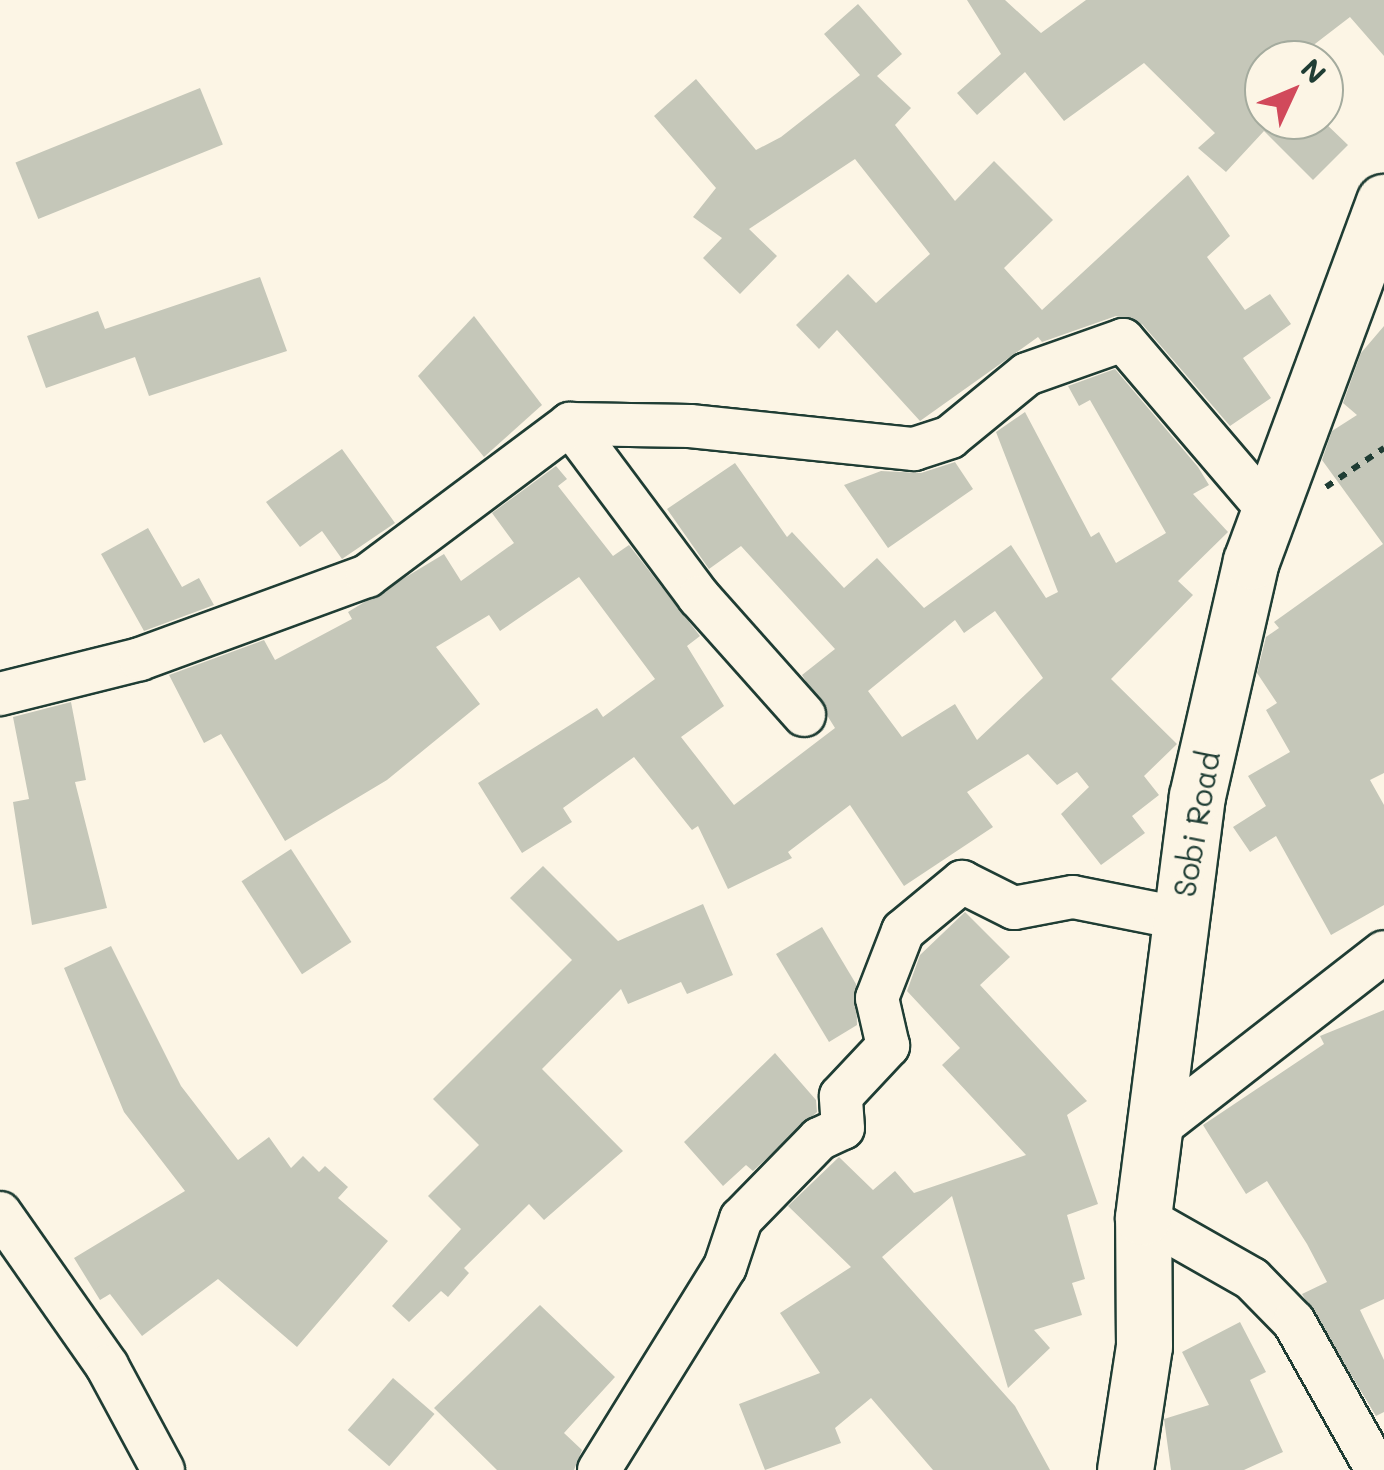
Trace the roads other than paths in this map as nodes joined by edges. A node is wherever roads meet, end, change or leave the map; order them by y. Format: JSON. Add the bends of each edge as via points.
{"nodes":[{"id":1,"x":1384,"y":202,"type":"edge"},
{"id":2,"x":570,"y":424,"type":"junction"},
{"id":3,"x":1270,"y":512,"type":"junction"},
{"id":4,"x":0,"y":694,"type":"edge"},
{"id":5,"x":804,"y":715,"type":"dead end"},
{"id":6,"x":1179,"y":918,"type":"junction"},
{"id":7,"x":1384,"y":952,"type":"edge"},
{"id":8,"x":1158,"y":1128,"type":"junction"},
{"id":9,"x":0,"y":1213,"type":"edge"},
{"id":10,"x":1143,"y":1216,"type":"junction"},
{"id":11,"x":16,"y":1272,"type":"edge"},
{"id":12,"x":163,"y":1470,"type":"edge"},
{"id":13,"x":599,"y":1470,"type":"edge"},
{"id":14,"x":1125,"y":1470,"type":"edge"},
{"id":15,"x":1377,"y":1470,"type":"edge"}],
"edges":[{"from":1,"to":3,"type":"highway","name":"Sobi Road"},
{"from":2,"to":3,"type":"street","via":[[709,427],[914,449],[950,437],[1027,374],[1123,340]]},
{"from":2,"to":4,"type":"street","via":[[367,576],[140,659]]},
{"from":2,"to":5,"type":"street","via":[[699,596]]},
{"from":3,"to":6,"type":"highway","name":"Sobi Road","via":[[1251,561],[1198,796]]},
{"from":6,"to":8,"type":"highway","name":"Sobi Road"},
{"from":6,"to":13,"type":"street","via":[[1073,897],[1014,908],[962,882],[903,930],[876,998],[888,1046],[841,1096],[843,1128],[819,1139],[741,1219],[725,1267]]},
{"from":7,"to":8,"type":"street"},
{"from":8,"to":10,"type":"highway","name":"Sobi Road"},
{"from":9,"to":11,"type":"street"},
{"from":10,"to":14,"type":"highway","name":"Sobi Road","via":[[1144,1346]]},
{"from":10,"to":15,"type":"street","via":[[1252,1279],[1294,1322]]},
{"from":11,"to":12,"type":"street","via":[[107,1366]]}]}
